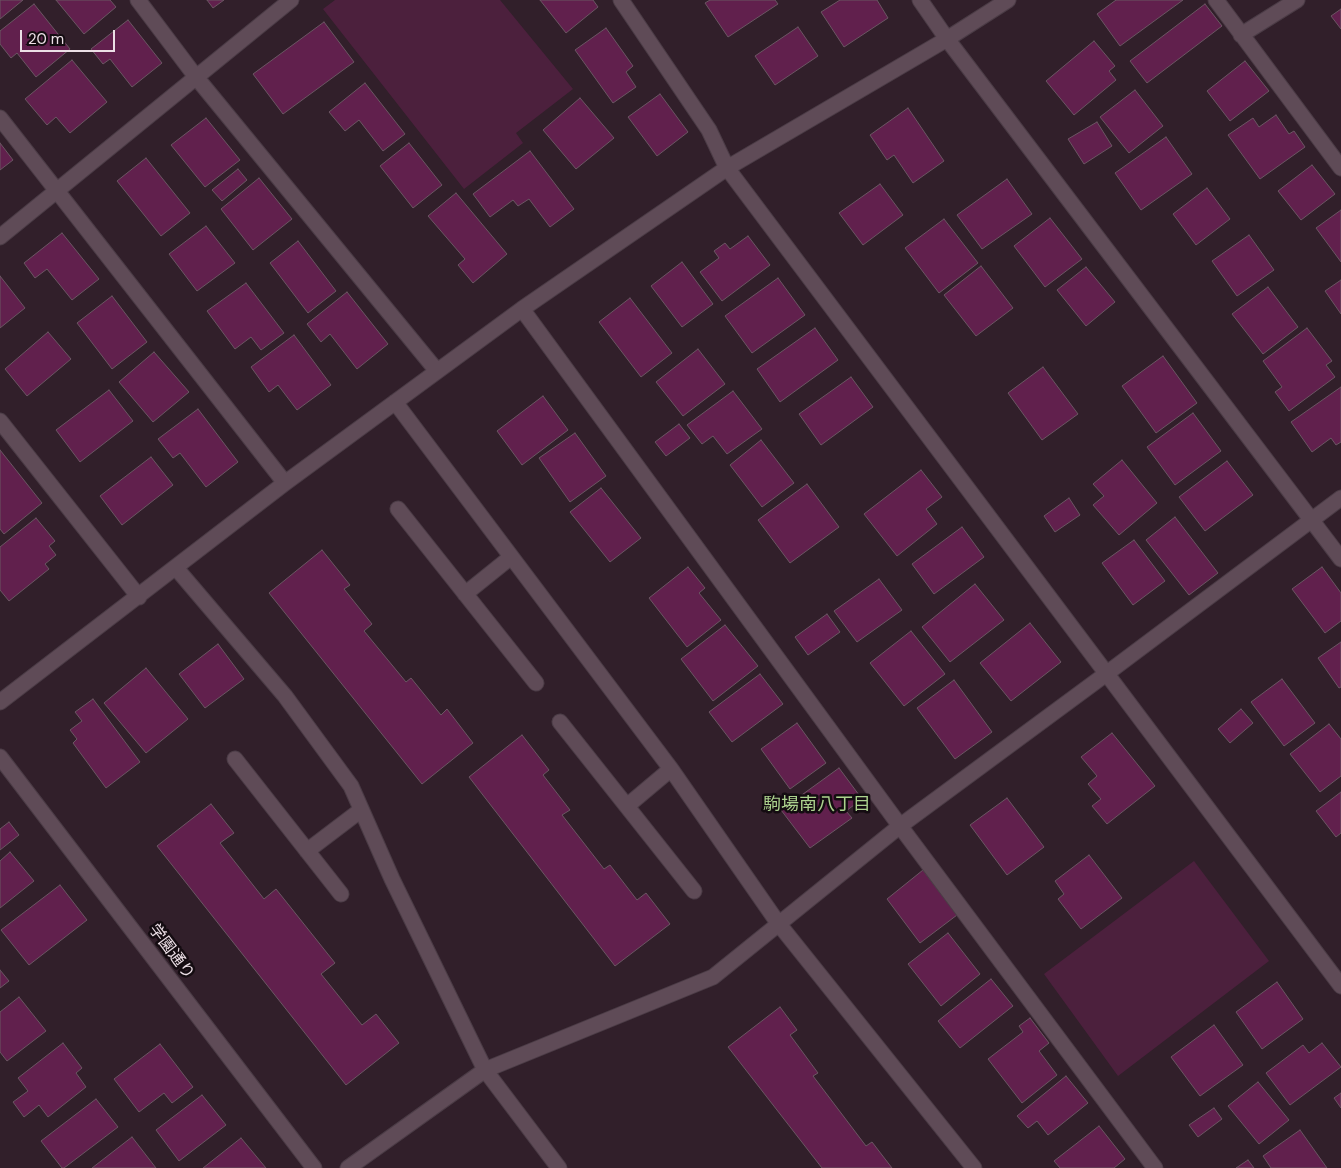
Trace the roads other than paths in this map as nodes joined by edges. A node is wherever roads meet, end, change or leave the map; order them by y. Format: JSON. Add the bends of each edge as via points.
{"nodes":[{"id":1,"x":138,"y":0,"type":"edge"},
{"id":2,"x":291,"y":0,"type":"edge"},
{"id":3,"x":620,"y":0,"type":"edge"},
{"id":4,"x":920,"y":0,"type":"edge"},
{"id":5,"x":1008,"y":0,"type":"edge"},
{"id":6,"x":1216,"y":0,"type":"edge"},
{"id":7,"x":1297,"y":0,"type":"edge"},
{"id":8,"x":1241,"y":35,"type":"junction"},
{"id":9,"x":947,"y":39,"type":"junction"},
{"id":10,"x":196,"y":77,"type":"junction"},
{"id":11,"x":0,"y":118,"type":"edge"},
{"id":12,"x":727,"y":168,"type":"junction"},
{"id":13,"x":1341,"y":168,"type":"edge"},
{"id":14,"x":58,"y":191,"type":"junction"},
{"id":15,"x":0,"y":237,"type":"edge"},
{"id":16,"x":522,"y":309,"type":"junction"},
{"id":17,"x":437,"y":371,"type":"junction"},
{"id":18,"x":395,"y":402,"type":"junction"},
{"id":19,"x":0,"y":421,"type":"edge"},
{"id":20,"x":285,"y":483,"type":"junction"},
{"id":21,"x":1341,"y":498,"type":"edge"},
{"id":22,"x":398,"y":509,"type":"dead end"},
{"id":23,"x":1312,"y":520,"type":"junction"},
{"id":24,"x":511,"y":556,"type":"junction"},
{"id":25,"x":1341,"y":559,"type":"edge"},
{"id":26,"x":176,"y":568,"type":"junction"},
{"id":27,"x":465,"y":594,"type":"junction"},
{"id":28,"x":139,"y":597,"type":"junction"},
{"id":29,"x":1106,"y":674,"type":"junction"},
{"id":30,"x":536,"y":683,"type":"dead end"},
{"id":31,"x":0,"y":702,"type":"edge"},
{"id":32,"x":560,"y":722,"type":"dead end"},
{"id":33,"x":0,"y":757,"type":"edge"},
{"id":34,"x":234,"y":759,"type":"dead end"},
{"id":35,"x":671,"y":769,"type":"junction"},
{"id":36,"x":627,"y":806,"type":"junction"},
{"id":37,"x":361,"y":810,"type":"junction"},
{"id":38,"x":900,"y":826,"type":"junction"},
{"id":39,"x":307,"y":851,"type":"junction"},
{"id":40,"x":694,"y":891,"type":"dead end"},
{"id":41,"x":341,"y":894,"type":"dead end"},
{"id":42,"x":778,"y":923,"type":"junction"},
{"id":43,"x":1341,"y":986,"type":"edge"},
{"id":44,"x":484,"y":1070,"type":"junction"},
{"id":45,"x":314,"y":1168,"type":"edge"},
{"id":46,"x":348,"y":1168,"type":"edge"},
{"id":47,"x":559,"y":1168,"type":"edge"},
{"id":48,"x":974,"y":1168,"type":"edge"},
{"id":49,"x":1156,"y":1168,"type":"edge"}],
"edges":[{"from":1,"to":10,"type":"street"},
{"from":2,"to":10,"type":"street"},
{"from":3,"to":12,"type":"street","via":[[709,130]]},
{"from":4,"to":9,"type":"street"},
{"from":5,"to":9,"type":"street"},
{"from":6,"to":8,"type":"street"},
{"from":7,"to":8,"type":"street"},
{"from":8,"to":13,"type":"street"},
{"from":9,"to":12,"type":"street"},
{"from":9,"to":23,"type":"street"},
{"from":10,"to":14,"type":"street"},
{"from":10,"to":17,"type":"street"},
{"from":11,"to":14,"type":"street"},
{"from":12,"to":16,"type":"street"},
{"from":12,"to":29,"type":"street"},
{"from":14,"to":15,"type":"street"},
{"from":14,"to":20,"type":"street"},
{"from":16,"to":17,"type":"street"},
{"from":16,"to":38,"type":"street"},
{"from":17,"to":18,"type":"street"},
{"from":18,"to":20,"type":"street"},
{"from":18,"to":24,"type":"street"},
{"from":19,"to":28,"type":"street"},
{"from":20,"to":26,"type":"street"},
{"from":21,"to":23,"type":"street"},
{"from":22,"to":27,"type":"street"},
{"from":23,"to":25,"type":"street"},
{"from":23,"to":29,"type":"street"},
{"from":24,"to":27,"type":"street"},
{"from":24,"to":35,"type":"street"},
{"from":26,"to":28,"type":"street"},
{"from":26,"to":37,"type":"street","via":[[285,696],[350,786]]},
{"from":27,"to":30,"type":"street"},
{"from":28,"to":31,"type":"street"},
{"from":29,"to":38,"type":"street"},
{"from":29,"to":43,"type":"street"},
{"from":32,"to":36,"type":"street"},
{"from":33,"to":45,"type":"street","name":"学園通り"},
{"from":34,"to":39,"type":"street"},
{"from":35,"to":36,"type":"street"},
{"from":35,"to":42,"type":"street"},
{"from":36,"to":40,"type":"street"},
{"from":37,"to":39,"type":"street"},
{"from":37,"to":44,"type":"street"},
{"from":38,"to":42,"type":"street"},
{"from":38,"to":49,"type":"street"},
{"from":39,"to":41,"type":"street"},
{"from":42,"to":44,"type":"street","via":[[713,977]]},
{"from":42,"to":48,"type":"street"},
{"from":44,"to":46,"type":"street"},
{"from":44,"to":47,"type":"street"}]}
